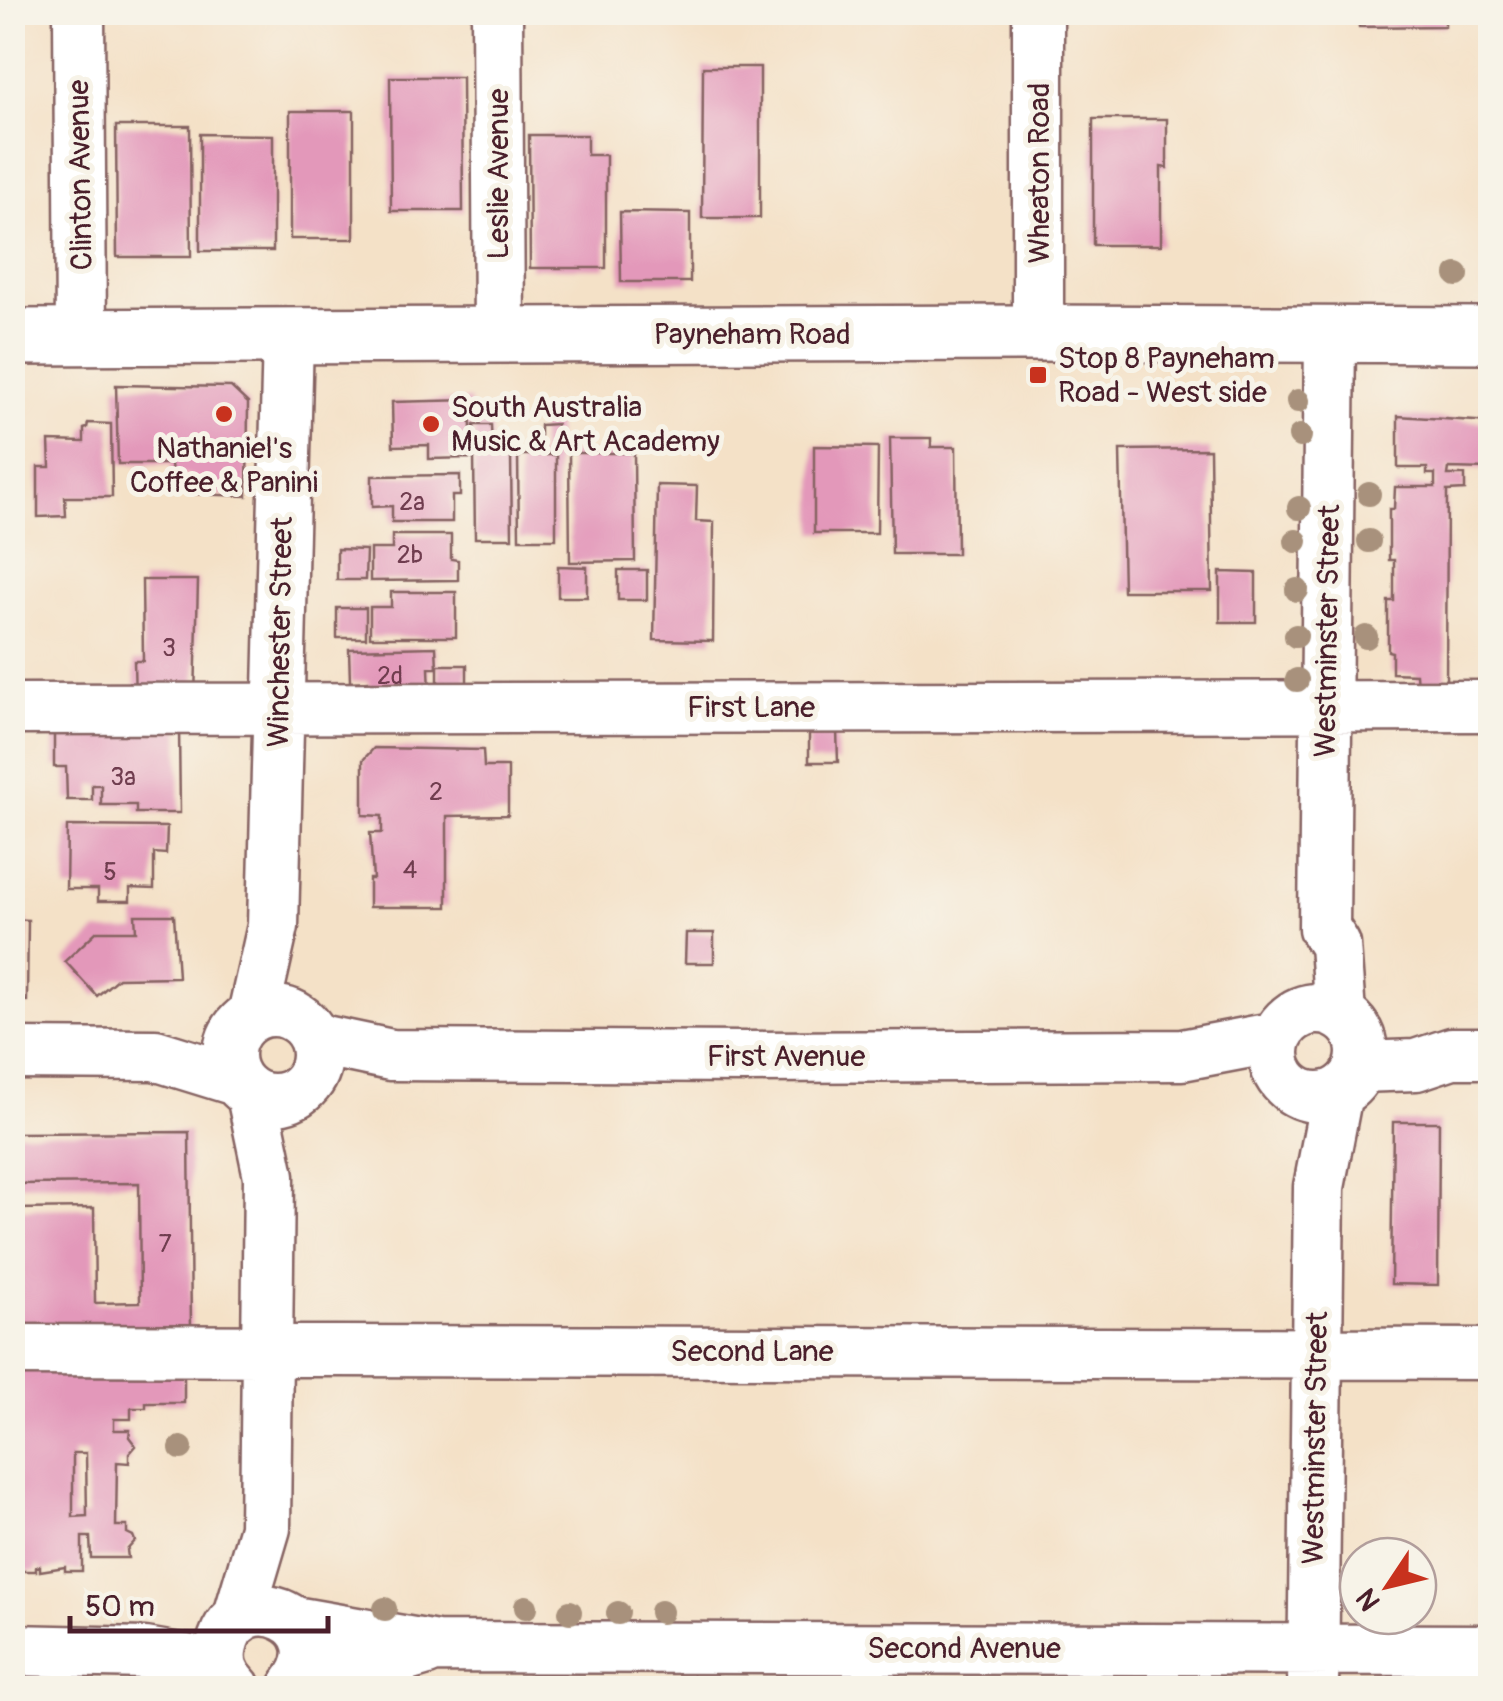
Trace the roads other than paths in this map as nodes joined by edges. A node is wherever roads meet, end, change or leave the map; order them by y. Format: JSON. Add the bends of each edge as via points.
{"nodes":[{"id":1,"x":78,"y":12,"type":"edge"},
{"id":2,"x":497,"y":12,"type":"edge"},
{"id":3,"x":1038,"y":12,"type":"edge"},
{"id":4,"x":1038,"y":332,"type":"junction"},
{"id":5,"x":1330,"y":334,"type":"junction"},
{"id":6,"x":1490,"y":335,"type":"edge"},
{"id":7,"x":499,"y":336,"type":"junction"},
{"id":8,"x":82,"y":337,"type":"junction"},
{"id":9,"x":288,"y":337,"type":"junction"},
{"id":10,"x":12,"y":338,"type":"edge"},
{"id":11,"x":1327,"y":706,"type":"junction"},
{"id":12,"x":1490,"y":706,"type":"edge"},
{"id":13,"x":278,"y":707,"type":"junction"},
{"id":14,"x":12,"y":709,"type":"edge"},
{"id":15,"x":1319,"y":1053,"type":"junction"},
{"id":16,"x":1471,"y":1053,"type":"edge"},
{"id":17,"x":12,"y":1054,"type":"edge"},
{"id":18,"x":274,"y":1056,"type":"junction"},
{"id":19,"x":12,"y":1350,"type":"edge"},
{"id":20,"x":267,"y":1350,"type":"junction"},
{"id":21,"x":1316,"y":1353,"type":"junction"},
{"id":22,"x":1490,"y":1354,"type":"edge"},
{"id":23,"x":265,"y":1528,"type":"junction"},
{"id":24,"x":294,"y":1621,"type":"junction"},
{"id":25,"x":436,"y":1647,"type":"junction"},
{"id":26,"x":12,"y":1650,"type":"edge"},
{"id":27,"x":1490,"y":1650,"type":"edge"},
{"id":28,"x":230,"y":1652,"type":"edge"},
{"id":29,"x":1313,"y":1669,"type":"edge"},
{"id":30,"x":296,"y":1688,"type":"edge"}],
"edges":[{"from":1,"to":8,"type":"street","name":"Clinton Avenue"},
{"from":2,"to":7,"type":"street","name":"Leslie Avenue"},
{"from":3,"to":4,"type":"street","name":"Wheaton Road"},
{"from":4,"to":5,"type":"main road","name":"Payneham Road"},
{"from":4,"to":7,"type":"main road","name":"Payneham Road"},
{"from":5,"to":6,"type":"main road","name":"Payneham Road"},
{"from":5,"to":11,"type":"street","name":"Westminster Street"},
{"from":7,"to":9,"type":"main road","name":"Payneham Road"},
{"from":8,"to":9,"type":"main road","name":"Payneham Road"},
{"from":8,"to":10,"type":"main road","name":"Payneham Road"},
{"from":9,"to":13,"type":"street","name":"Winchester Street"},
{"from":11,"to":12,"type":"street","name":"First Lane"},
{"from":11,"to":13,"type":"street","name":"First Lane"},
{"from":11,"to":15,"type":"street","name":"Westminster Street","via":[[1324,928],[1334,945]]},
{"from":13,"to":14,"type":"street","name":"First Lane"},
{"from":13,"to":18,"type":"street","name":"Winchester Street"},
{"from":15,"to":16,"type":"street","name":"First Avenue","via":[[1414,1038]]},
{"from":15,"to":18,"type":"street","name":"First Avenue"},
{"from":15,"to":21,"type":"street","name":"Westminster Street"},
{"from":17,"to":18,"type":"street","name":"First Avenue"},
{"from":18,"to":20,"type":"street","name":"Winchester Street"},
{"from":19,"to":20,"type":"street","name":"Second Lane"},
{"from":20,"to":21,"type":"street","name":"Second Lane"},
{"from":20,"to":23,"type":"street","name":"Winchester Street"},
{"from":21,"to":22,"type":"street","name":"Second Lane"},
{"from":21,"to":29,"type":"street","name":"Westminster Street"},
{"from":23,"to":24,"type":"street","name":"Winchester Street"},
{"from":23,"to":28,"type":"street","name":"Winchester Street"},
{"from":24,"to":25,"type":"street","name":"Second Avenue"},
{"from":24,"to":28,"type":"street","name":"Second Avenue","via":[[260,1610]]},
{"from":24,"to":30,"type":"street","name":"Winchester Street","via":[[310,1657]]},
{"from":25,"to":29,"type":"street","name":"Second Avenue"},
{"from":25,"to":30,"type":"street","name":"Second Avenue"},
{"from":26,"to":28,"type":"street"},
{"from":27,"to":29,"type":"street","name":"Second Avenue"}]}
